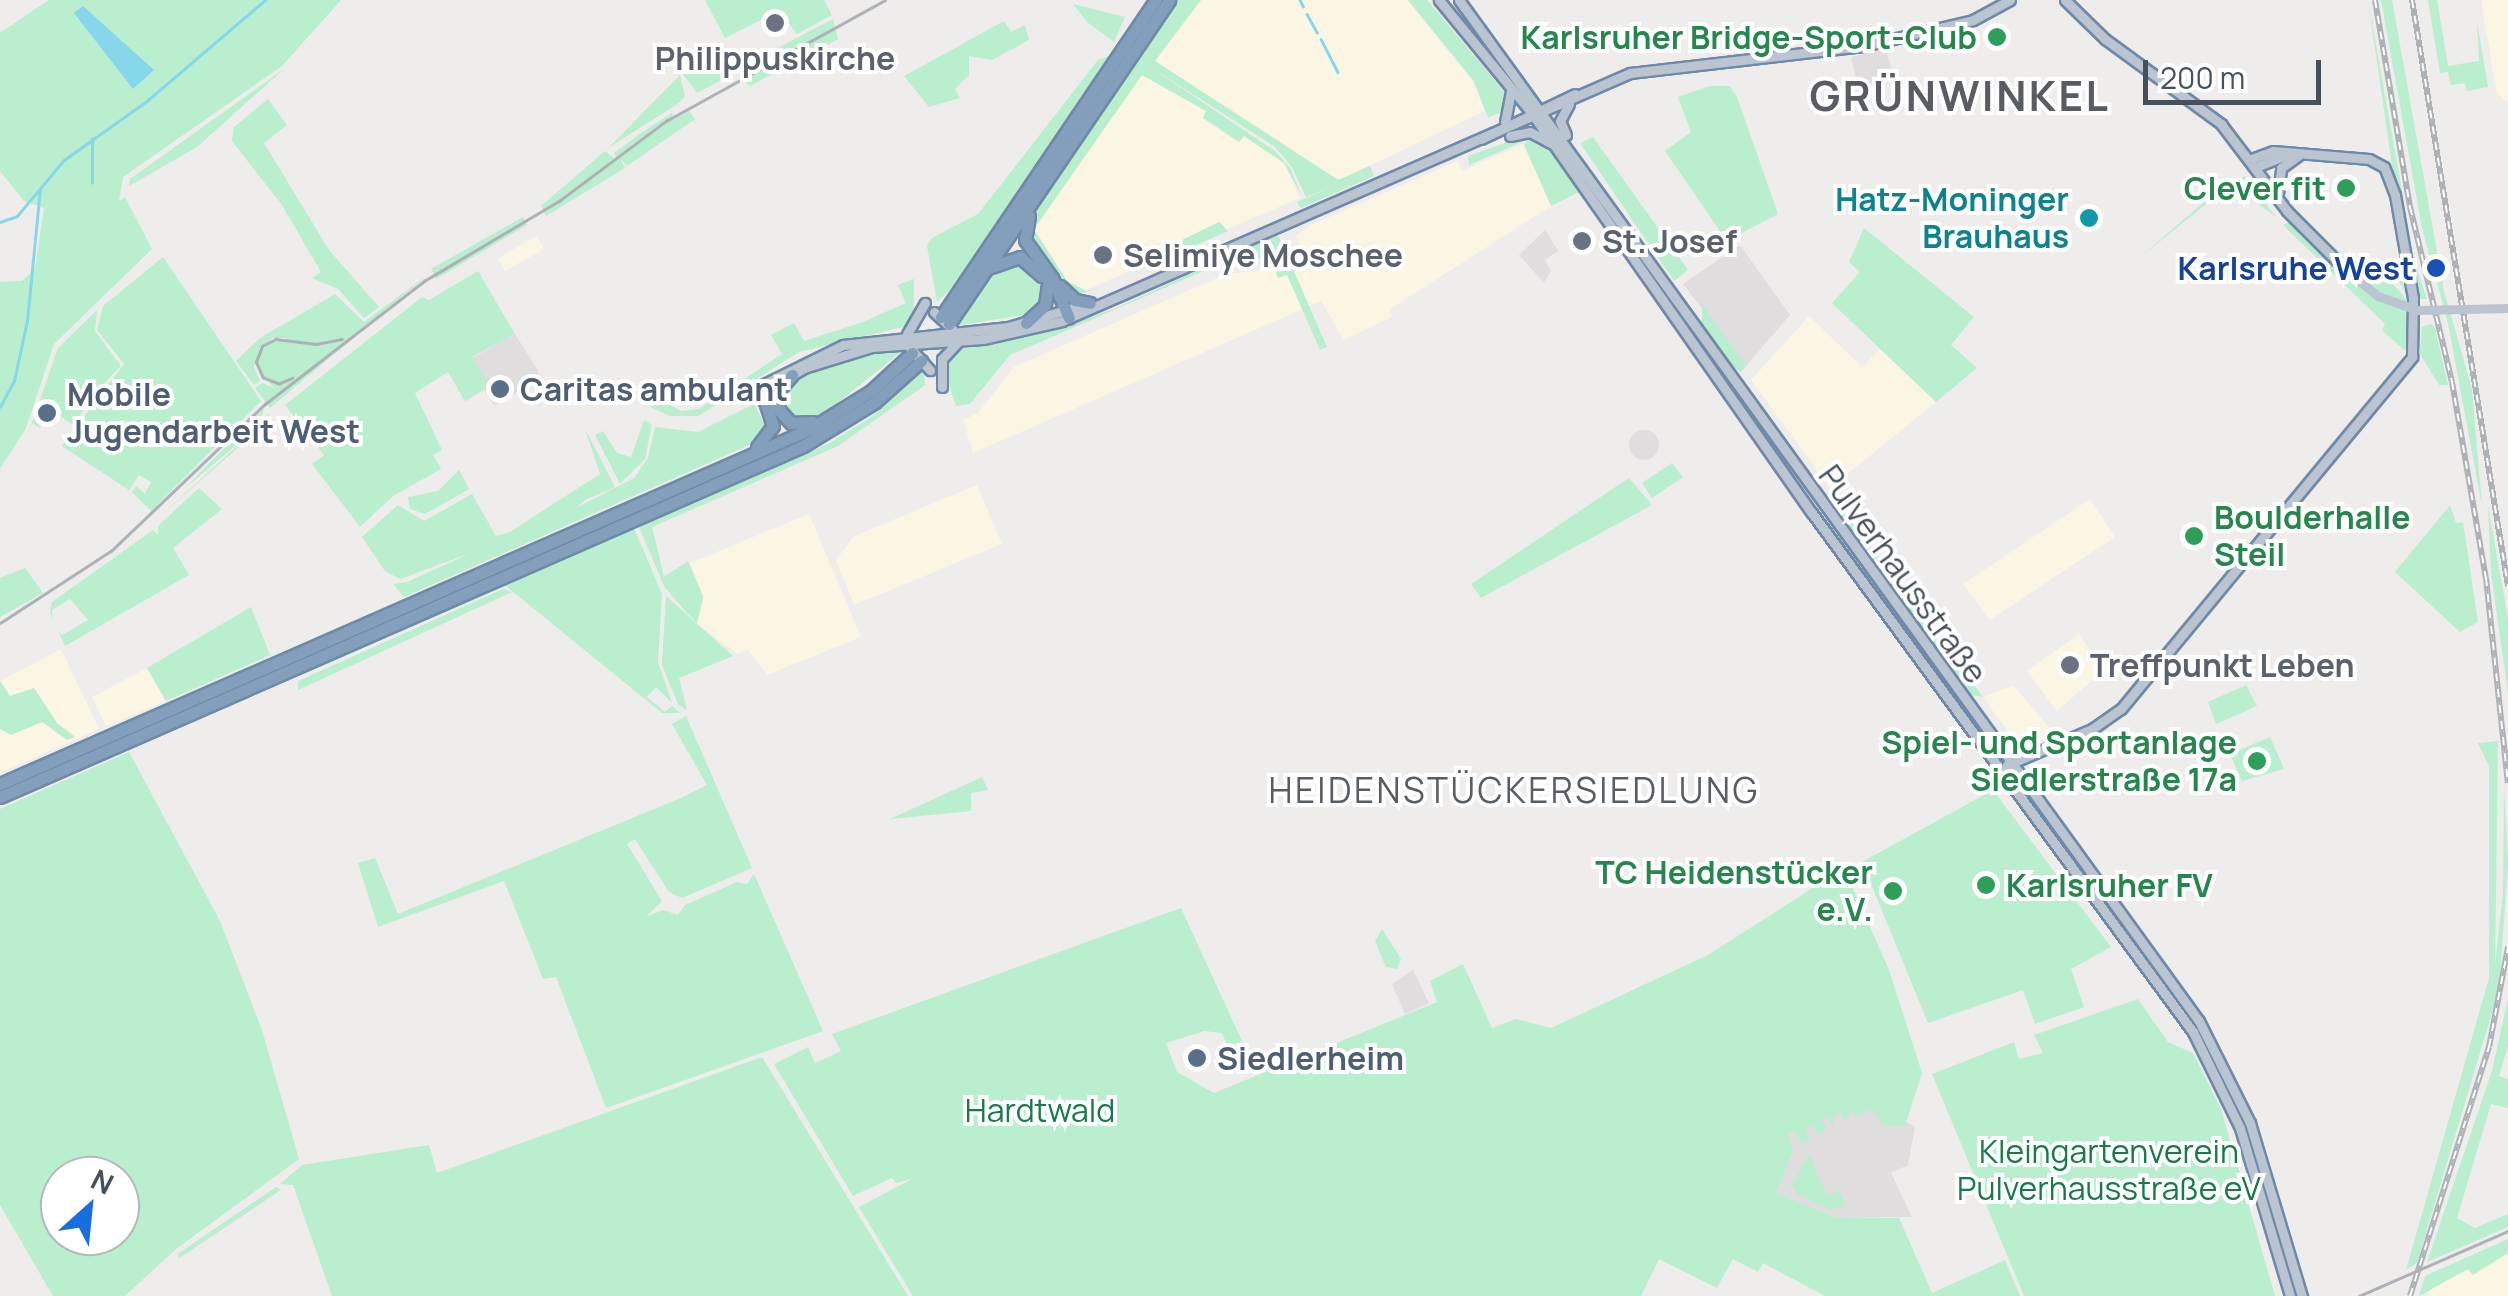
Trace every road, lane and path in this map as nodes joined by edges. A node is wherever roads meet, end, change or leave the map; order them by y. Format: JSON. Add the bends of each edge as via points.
{"nodes":[{"id":1,"x":1156,"y":0,"type":"edge"},
{"id":2,"x":1170,"y":0,"type":"edge"},
{"id":3,"x":1439,"y":0,"type":"edge"},
{"id":4,"x":1459,"y":0,"type":"edge"},
{"id":5,"x":2010,"y":0,"type":"edge"},
{"id":6,"x":2065,"y":0,"type":"edge"},
{"id":7,"x":1499,"y":70,"type":"junction"},
{"id":8,"x":1588,"y":91,"type":"junction"},
{"id":9,"x":1570,"y":103,"type":"junction"},
{"id":10,"x":1539,"y":113,"type":"junction"},
{"id":11,"x":1503,"y":125,"type":"junction"},
{"id":12,"x":1487,"y":139,"type":"junction"},
{"id":13,"x":1555,"y":145,"type":"junction"},
{"id":14,"x":2301,"y":154,"type":"junction"},
{"id":15,"x":2254,"y":163,"type":"junction"},
{"id":16,"x":1582,"y":164,"type":"junction"},
{"id":17,"x":1051,"y":174,"type":"junction"},
{"id":18,"x":2280,"y":202,"type":"junction"},
{"id":19,"x":987,"y":269,"type":"junction"},
{"id":20,"x":1050,"y":281,"type":"junction"},
{"id":21,"x":1108,"y":300,"type":"junction"},
{"id":22,"x":925,"y":303,"type":"dead end"},
{"id":23,"x":1090,"y":303,"type":"junction"},
{"id":24,"x":2508,"y":308,"type":"edge"},
{"id":25,"x":1064,"y":316,"type":"junction"},
{"id":26,"x":941,"y":318,"type":"junction"},
{"id":27,"x":1026,"y":323,"type":"junction"},
{"id":28,"x":907,"y":334,"type":"junction"},
{"id":29,"x":962,"y":337,"type":"junction"},
{"id":30,"x":930,"y":338,"type":"junction"},
{"id":31,"x":898,"y":344,"type":"junction"},
{"id":32,"x":921,"y":362,"type":"junction"},
{"id":33,"x":792,"y":374,"type":"junction"},
{"id":34,"x":942,"y":387,"type":"dead end"},
{"id":35,"x":762,"y":390,"type":"junction"},
{"id":36,"x":780,"y":413,"type":"junction"},
{"id":37,"x":826,"y":421,"type":"junction"},
{"id":38,"x":720,"y":470,"type":"junction"},
{"id":39,"x":2006,"y":766,"type":"junction"},
{"id":40,"x":0,"y":784,"type":"edge"},
{"id":41,"x":0,"y":796,"type":"edge"},
{"id":42,"x":2285,"y":1279,"type":"junction"},
{"id":43,"x":2282,"y":1296,"type":"edge"},
{"id":44,"x":2290,"y":1296,"type":"edge"},
{"id":45,"x":2302,"y":1296,"type":"edge"}],
"edges":[{"from":1,"to":26,"type":"highway"},
{"from":2,"to":17,"type":"highway"},
{"from":3,"to":7,"type":"street"},
{"from":4,"to":10,"type":"street"},
{"from":5,"to":8,"type":"street","via":[[1973,20],[1890,40],[1649,68]]},
{"from":6,"to":15,"type":"street","via":[[2105,39],[2216,120]]},
{"from":7,"to":10,"type":"street"},
{"from":7,"to":11,"type":"street","via":[[1513,95]]},
{"from":8,"to":9,"type":"street"},
{"from":8,"to":10,"type":"street"},
{"from":9,"to":10,"type":"street"},
{"from":9,"to":16,"type":"street","via":[[1561,124]]},
{"from":10,"to":11,"type":"street"},
{"from":10,"to":12,"type":"street"},
{"from":10,"to":13,"type":"street","name":"Pulverhausstraße"},
{"from":10,"to":16,"type":"street","name":"Pulverhausstraße"},
{"from":11,"to":12,"type":"street"},
{"from":12,"to":13,"type":"street","via":[[1530,132]]},
{"from":12,"to":21,"type":"street"},
{"from":13,"to":39,"type":"street","name":"Pulverhausstraße"},
{"from":14,"to":15,"type":"street"},
{"from":14,"to":18,"type":"street","via":[[2281,168]]},
{"from":14,"to":39,"type":"street","via":[[2369,159],[2388,173],[2417,323],[2412,357],[2120,708],[2092,729]]},
{"from":15,"to":18,"type":"street"},
{"from":16,"to":39,"type":"street","name":"Pulverhausstraße"},
{"from":17,"to":19,"type":"highway"},
{"from":17,"to":20,"type":"highway","via":[[1023,232]]},
{"from":18,"to":24,"type":"street","bridge":true,"via":[[2372,292],[2411,309]]},
{"from":19,"to":20,"type":"highway","via":[[1020,257]]},
{"from":19,"to":26,"type":"highway"},
{"from":20,"to":23,"type":"highway","via":[[1074,300]]},
{"from":20,"to":25,"type":"highway"},
{"from":20,"to":27,"type":"highway","via":[[1045,305]]},
{"from":21,"to":23,"type":"street"},
{"from":21,"to":25,"type":"street"},
{"from":22,"to":28,"type":"street"},
{"from":23,"to":25,"type":"street"},
{"from":25,"to":27,"type":"street"},
{"from":25,"to":29,"type":"street"},
{"from":26,"to":29,"type":"street"},
{"from":27,"to":29,"type":"street"},
{"from":28,"to":30,"type":"street"},
{"from":28,"to":35,"type":"street","via":[[816,354]]},
{"from":29,"to":30,"type":"street"},
{"from":29,"to":34,"type":"street","via":[[942,359]]},
{"from":30,"to":31,"type":"street"},
{"from":31,"to":32,"type":"street","via":[[916,351]]},
{"from":31,"to":33,"type":"street"},
{"from":32,"to":37,"type":"highway"},
{"from":32,"to":41,"type":"highway","via":[[875,402],[803,446]]},
{"from":33,"to":35,"type":"street"},
{"from":33,"to":36,"type":"highway","via":[[779,390]]},
{"from":35,"to":36,"type":"highway"},
{"from":35,"to":38,"type":"highway","via":[[772,418],[770,437]]},
{"from":36,"to":37,"type":"highway","via":[[798,425]]},
{"from":37,"to":38,"type":"highway"},
{"from":38,"to":40,"type":"highway"},
{"from":39,"to":42,"type":"street","name":"Pulverhausstraße","via":[[2211,1064],[2246,1148]]},
{"from":39,"to":45,"type":"street","name":"Pulverhausstraße","via":[[2181,996],[2224,1064],[2250,1123]]},
{"from":42,"to":43,"type":"street"},
{"from":42,"to":44,"type":"street","name":"Pulverhausstraße"}]}
